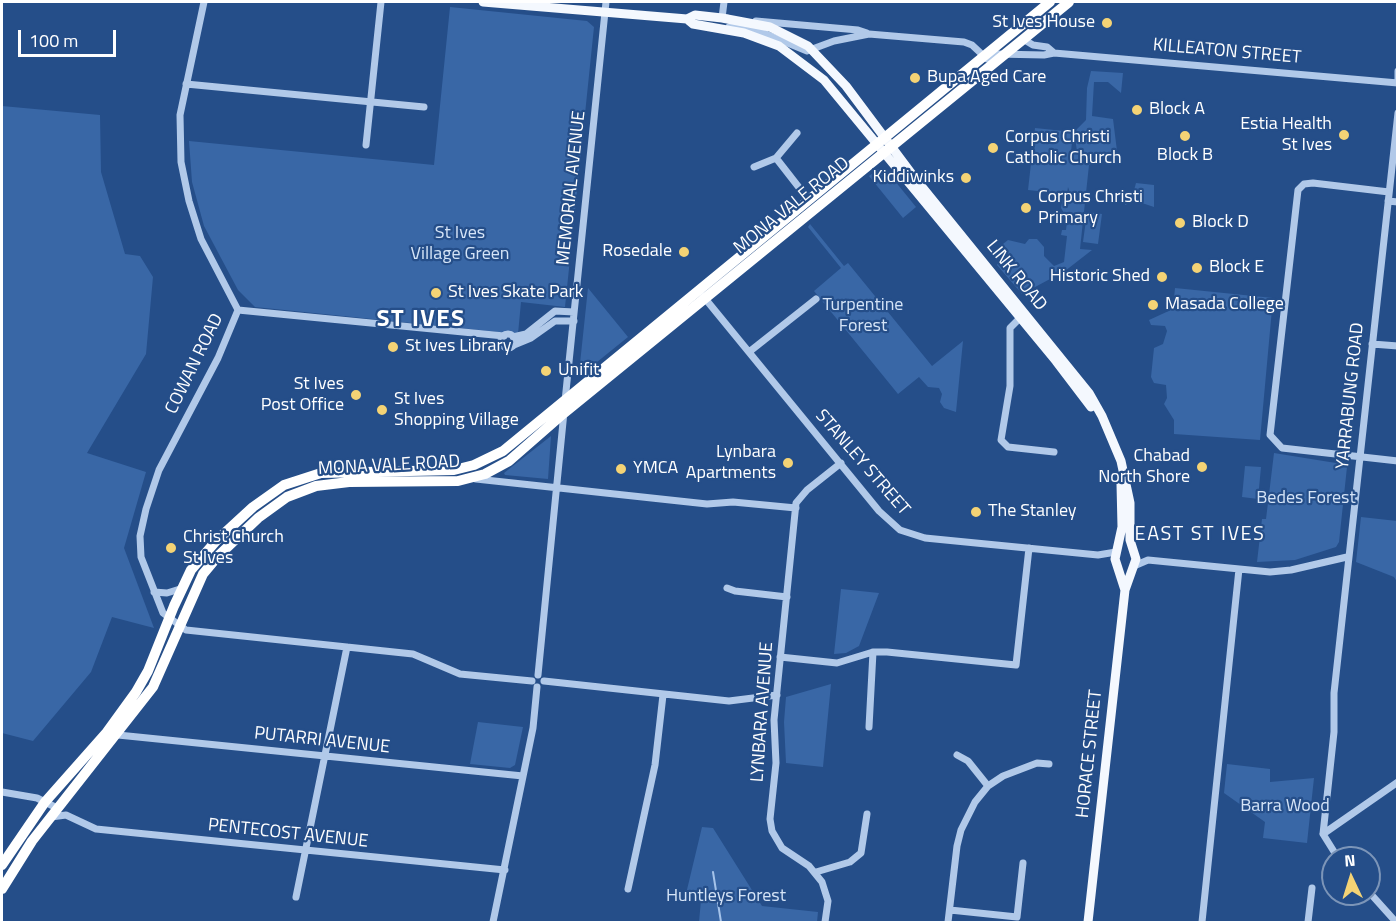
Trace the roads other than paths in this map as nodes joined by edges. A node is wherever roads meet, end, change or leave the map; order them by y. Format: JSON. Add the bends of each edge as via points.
{"nodes":[{"id":1,"x":204,"y":2,"type":"edge"},
{"id":2,"x":381,"y":2,"type":"edge"},
{"id":3,"x":483,"y":2,"type":"edge"},
{"id":4,"x":606,"y":2,"type":"edge"},
{"id":5,"x":724,"y":2,"type":"edge"},
{"id":6,"x":1050,"y":2,"type":"edge"},
{"id":7,"x":1070,"y":2,"type":"edge"},
{"id":8,"x":605,"y":12,"type":"junction"},
{"id":9,"x":722,"y":23,"type":"junction"},
{"id":10,"x":869,"y":34,"type":"junction"},
{"id":11,"x":1023,"y":39,"type":"junction"},
{"id":12,"x":813,"y":50,"type":"junction"},
{"id":13,"x":1054,"y":52,"type":"junction"},
{"id":14,"x":1006,"y":53,"type":"junction"},
{"id":15,"x":983,"y":56,"type":"junction"},
{"id":16,"x":1398,"y":71,"type":"edge"},
{"id":17,"x":1398,"y":82,"type":"edge"},
{"id":18,"x":186,"y":84,"type":"junction"},
{"id":19,"x":370,"y":102,"type":"junction"},
{"id":20,"x":424,"y":107,"type":"dead end"},
{"id":21,"x":1398,"y":113,"type":"edge"},
{"id":22,"x":797,"y":133,"type":"dead end"},
{"id":23,"x":880,"y":140,"type":"junction"},
{"id":24,"x":366,"y":145,"type":"dead end"},
{"id":25,"x":888,"y":150,"type":"junction"},
{"id":26,"x":776,"y":158,"type":"junction"},
{"id":27,"x":754,"y":167,"type":"dead end"},
{"id":28,"x":1389,"y":192,"type":"junction"},
{"id":29,"x":808,"y":199,"type":"junction"},
{"id":30,"x":1388,"y":201,"type":"junction"},
{"id":31,"x":1398,"y":202,"type":"edge"},
{"id":32,"x":701,"y":294,"type":"junction"},
{"id":33,"x":816,"y":299,"type":"dead end"},
{"id":34,"x":238,"y":310,"type":"junction"},
{"id":35,"x":574,"y":312,"type":"junction"},
{"id":36,"x":1020,"y":318,"type":"junction"},
{"id":37,"x":573,"y":321,"type":"junction"},
{"id":38,"x":503,"y":338,"type":"junction"},
{"id":39,"x":513,"y":341,"type":"junction"},
{"id":40,"x":1372,"y":344,"type":"junction"},
{"id":41,"x":1398,"y":346,"type":"edge"},
{"id":42,"x":749,"y":352,"type":"junction"},
{"id":43,"x":565,"y":398,"type":"junction"},
{"id":44,"x":564,"y":413,"type":"junction"},
{"id":45,"x":1054,"y":452,"type":"dead end"},
{"id":46,"x":1359,"y":457,"type":"junction"},
{"id":47,"x":1398,"y":461,"type":"edge"},
{"id":48,"x":841,"y":463,"type":"junction"},
{"id":49,"x":470,"y":478,"type":"junction"},
{"id":50,"x":558,"y":487,"type":"junction"},
{"id":51,"x":796,"y":508,"type":"junction"},
{"id":52,"x":1029,"y":548,"type":"junction"},
{"id":53,"x":1117,"y":550,"type":"junction"},
{"id":54,"x":1134,"y":551,"type":"junction"},
{"id":55,"x":1098,"y":555,"type":"junction"},
{"id":56,"x":1347,"y":557,"type":"junction"},
{"id":57,"x":1148,"y":560,"type":"junction"},
{"id":58,"x":1117,"y":565,"type":"junction"},
{"id":59,"x":1133,"y":567,"type":"junction"},
{"id":60,"x":1239,"y":569,"type":"junction"},
{"id":61,"x":182,"y":588,"type":"junction"},
{"id":62,"x":727,"y":588,"type":"dead end"},
{"id":63,"x":1125,"y":590,"type":"junction"},
{"id":64,"x":154,"y":592,"type":"junction"},
{"id":65,"x":787,"y":597,"type":"junction"},
{"id":66,"x":169,"y":618,"type":"junction"},
{"id":67,"x":179,"y":625,"type":"junction"},
{"id":68,"x":347,"y":647,"type":"junction"},
{"id":69,"x":873,"y":652,"type":"junction"},
{"id":70,"x":780,"y":657,"type":"junction"},
{"id":71,"x":538,"y":675,"type":"junction"},
{"id":72,"x":544,"y":681,"type":"junction"},
{"id":73,"x":535,"y":684,"type":"junction"},
{"id":74,"x":663,"y":695,"type":"junction"},
{"id":75,"x":777,"y":695,"type":"junction"},
{"id":76,"x":869,"y":727,"type":"dead end"},
{"id":77,"x":117,"y":735,"type":"junction"},
{"id":78,"x":957,"y":755,"type":"dead end"},
{"id":79,"x":326,"y":756,"type":"junction"},
{"id":80,"x":1049,"y":764,"type":"dead end"},
{"id":81,"x":523,"y":776,"type":"junction"},
{"id":82,"x":1398,"y":782,"type":"edge"},
{"id":83,"x":988,"y":786,"type":"junction"},
{"id":84,"x":2,"y":792,"type":"edge"},
{"id":85,"x":45,"y":802,"type":"junction"},
{"id":86,"x":57,"y":809,"type":"junction"},
{"id":87,"x":867,"y":814,"type":"dead end"},
{"id":88,"x":71,"y":817,"type":"junction"},
{"id":89,"x":1323,"y":834,"type":"junction"},
{"id":90,"x":1330,"y":846,"type":"edge"},
{"id":91,"x":306,"y":851,"type":"junction"},
{"id":92,"x":1023,"y":863,"type":"dead end"},
{"id":93,"x":2,"y":865,"type":"edge"},
{"id":94,"x":504,"y":870,"type":"junction"},
{"id":95,"x":816,"y":873,"type":"junction"},
{"id":96,"x":1312,"y":888,"type":"dead end"},
{"id":97,"x":2,"y":889,"type":"edge"},
{"id":98,"x":628,"y":890,"type":"dead end"},
{"id":99,"x":296,"y":897,"type":"dead end"},
{"id":100,"x":1381,"y":905,"type":"edge"},
{"id":101,"x":950,"y":910,"type":"junction"},
{"id":102,"x":493,"y":922,"type":"edge"},
{"id":103,"x":825,"y":922,"type":"edge"},
{"id":104,"x":948,"y":922,"type":"edge"},
{"id":105,"x":1088,"y":922,"type":"edge"},
{"id":106,"x":1202,"y":922,"type":"edge"},
{"id":107,"x":1308,"y":922,"type":"edge"},
{"id":108,"x":1396,"y":922,"type":"edge"}],
"edges":[{"from":1,"to":18,"type":"street","name":"COWAN ROAD"},
{"from":2,"to":19,"type":"street"},
{"from":3,"to":8,"type":"main road"},
{"from":4,"to":8,"type":"street","name":"MEMORIAL AVENUE"},
{"from":5,"to":9,"type":"street"},
{"from":6,"to":15,"type":"highway","name":"MONA VALE ROAD"},
{"from":7,"to":11,"type":"highway","name":"MONA VALE ROAD"},
{"from":8,"to":9,"type":"main road","via":[[687,19],[694,15]]},
{"from":8,"to":35,"type":"street","name":"MEMORIAL AVENUE"},
{"from":9,"to":10,"type":"street","via":[[858,30]]},
{"from":9,"to":12,"type":"main road","via":[[770,27]]},
{"from":9,"to":23,"type":"main road","name":"LINK ROAD","via":[[799,59]]},
{"from":10,"to":12,"type":"street"},
{"from":10,"to":15,"type":"street","via":[[964,42]]},
{"from":11,"to":13,"type":"street","name":"KILLEATON STREET"},
{"from":11,"to":14,"type":"highway","name":"MONA VALE ROAD"},
{"from":12,"to":23,"type":"main road","name":"LINK ROAD","via":[[846,86]]},
{"from":13,"to":14,"type":"street","name":"KILLEATON STREET"},
{"from":13,"to":17,"type":"street","name":"KILLEATON STREET"},
{"from":14,"to":15,"type":"street","name":"KILLEATON STREET","via":[[987,59]]},
{"from":14,"to":25,"type":"highway","name":"MONA VALE ROAD"},
{"from":15,"to":23,"type":"highway","name":"MONA VALE ROAD"},
{"from":16,"to":17,"type":"street"},
{"from":18,"to":19,"type":"street"},
{"from":18,"to":34,"type":"street","name":"COWAN ROAD","via":[[180,115],[180,152],[189,201],[201,239]]},
{"from":19,"to":20,"type":"street"},
{"from":19,"to":24,"type":"street"},
{"from":21,"to":28,"type":"street","name":"YARRABUNG ROAD"},
{"from":22,"to":26,"type":"street"},
{"from":23,"to":25,"type":"main road","name":"LINK ROAD"},
{"from":23,"to":29,"type":"highway","name":"MONA VALE ROAD"},
{"from":25,"to":32,"type":"highway","name":"MONA VALE ROAD"},
{"from":25,"to":36,"type":"main road","name":"LINK ROAD"},
{"from":25,"to":54,"type":"main road","name":"LINK ROAD","via":[[1089,393],[1121,461]]},
{"from":26,"to":27,"type":"street"},
{"from":26,"to":29,"type":"street"},
{"from":28,"to":30,"type":"street","name":"YARRABUNG ROAD"},
{"from":28,"to":46,"type":"street","via":[[1304,184],[1298,190],[1288,266],[1270,435],[1281,448]]},
{"from":29,"to":32,"type":"highway","name":"MONA VALE ROAD"},
{"from":30,"to":31,"type":"street"},
{"from":30,"to":40,"type":"street","name":"YARRABUNG ROAD"},
{"from":32,"to":42,"type":"street","name":"STANLEY STREET"},
{"from":32,"to":43,"type":"highway","name":"MONA VALE ROAD"},
{"from":32,"to":44,"type":"highway","name":"MONA VALE ROAD"},
{"from":33,"to":42,"type":"street"},
{"from":34,"to":38,"type":"street"},
{"from":34,"to":64,"type":"street","name":"COWAN ROAD","via":[[218,358],[159,470],[146,509],[140,536],[141,557]]},
{"from":35,"to":37,"type":"street","name":"MEMORIAL AVENUE"},
{"from":35,"to":39,"type":"street","via":[[555,311]]},
{"from":36,"to":45,"type":"street","via":[[1010,328],[1010,386],[1001,440],[1008,447]]},
{"from":36,"to":53,"type":"main road","name":"LINK ROAD","via":[[1079,389],[1104,430],[1122,493],[1123,518]]},
{"from":37,"to":39,"type":"street","via":[[555,321],[531,338]]},
{"from":37,"to":43,"type":"street","name":"MEMORIAL AVENUE"},
{"from":38,"to":39,"type":"street"},
{"from":38,"to":39,"type":"street","via":[[506,347]]},
{"from":40,"to":41,"type":"street"},
{"from":40,"to":46,"type":"street","name":"YARRABUNG ROAD"},
{"from":42,"to":48,"type":"street","name":"STANLEY STREET"},
{"from":43,"to":44,"type":"street","name":"MEMORIAL AVENUE"},
{"from":43,"to":61,"type":"highway","name":"MONA VALE ROAD","via":[[503,450],[474,465],[444,471],[332,471],[284,485],[253,507],[212,546],[191,570]]},
{"from":44,"to":49,"type":"highway","name":"MONA VALE ROAD","via":[[509,461]]},
{"from":44,"to":50,"type":"street","name":"MEMORIAL AVENUE"},
{"from":46,"to":47,"type":"street"},
{"from":46,"to":56,"type":"street","name":"YARRABUNG ROAD"},
{"from":48,"to":51,"type":"street","via":[[807,490]]},
{"from":48,"to":52,"type":"street","name":"STANLEY STREET","via":[[887,519],[908,534]]},
{"from":49,"to":50,"type":"street"},
{"from":49,"to":67,"type":"highway","name":"MONA VALE ROAD","via":[[446,482],[337,482],[287,497],[248,527],[210,565]]},
{"from":50,"to":51,"type":"street","via":[[707,504],[733,502]]},
{"from":50,"to":71,"type":"street","name":"MEMORIAL AVENUE"},
{"from":51,"to":65,"type":"street","name":"LYNBARA AVENUE"},
{"from":52,"to":55,"type":"street","name":"STANLEY STREET"},
{"from":52,"to":69,"type":"street","via":[[1016,665]]},
{"from":53,"to":54,"type":"main road","via":[[1126,547]]},
{"from":53,"to":55,"type":"street","name":"STANLEY STREET"},
{"from":53,"to":58,"type":"main road"},
{"from":54,"to":57,"type":"street"},
{"from":54,"to":59,"type":"main road"},
{"from":55,"to":58,"type":"street","name":"STANLEY STREET"},
{"from":56,"to":60,"type":"street","via":[[1291,570]]},
{"from":56,"to":89,"type":"street","name":"YARRABUNG ROAD"},
{"from":57,"to":59,"type":"street"},
{"from":57,"to":60,"type":"street"},
{"from":58,"to":59,"type":"main road","via":[[1125,570]]},
{"from":58,"to":63,"type":"main road","name":"HORACE STREET"},
{"from":59,"to":63,"type":"main road","name":"HORACE STREET"},
{"from":60,"to":106,"type":"street"},
{"from":61,"to":64,"type":"street","via":[[167,594]]},
{"from":61,"to":66,"type":"highway","name":"MONA VALE ROAD"},
{"from":62,"to":65,"type":"street"},
{"from":63,"to":105,"type":"main road","name":"HORACE STREET"},
{"from":64,"to":66,"type":"street","name":"COWAN ROAD"},
{"from":65,"to":70,"type":"street","name":"LYNBARA AVENUE"},
{"from":66,"to":67,"type":"street","name":"COWAN ROAD"},
{"from":66,"to":85,"type":"highway","name":"MONA VALE ROAD","via":[[136,692],[107,732]]},
{"from":67,"to":68,"type":"street","via":[[186,630]]},
{"from":67,"to":77,"type":"highway","name":"MONA VALE ROAD","via":[[153,687]]},
{"from":68,"to":73,"type":"street","via":[[413,654],[460,674]]},
{"from":68,"to":79,"type":"street"},
{"from":69,"to":70,"type":"street","via":[[837,663]]},
{"from":69,"to":76,"type":"street"},
{"from":70,"to":75,"type":"street","name":"LYNBARA AVENUE"},
{"from":71,"to":72,"type":"street"},
{"from":71,"to":73,"type":"street"},
{"from":72,"to":73,"type":"street"},
{"from":72,"to":74,"type":"street"},
{"from":73,"to":81,"type":"street"},
{"from":74,"to":75,"type":"street","via":[[729,701]]},
{"from":74,"to":98,"type":"street","via":[[655,765]]},
{"from":75,"to":95,"type":"street","name":"LYNBARA AVENUE","via":[[771,827],[782,848]]},
{"from":77,"to":79,"type":"street","name":"PUTARRI AVENUE"},
{"from":77,"to":86,"type":"highway","name":"MONA VALE ROAD"},
{"from":78,"to":83,"type":"street","via":[[969,761]]},
{"from":79,"to":81,"type":"street","name":"PUTARRI AVENUE"},
{"from":79,"to":91,"type":"street"},
{"from":80,"to":83,"type":"street","via":[[1037,763],[1016,770]]},
{"from":81,"to":94,"type":"street"},
{"from":82,"to":89,"type":"street"},
{"from":83,"to":101,"type":"street","via":[[961,830]]},
{"from":84,"to":85,"type":"street","name":"PENTECOST AVENUE"},
{"from":85,"to":86,"type":"street","name":"PENTECOST AVENUE"},
{"from":85,"to":93,"type":"highway","name":"MONA VALE ROAD"},
{"from":86,"to":88,"type":"street"},
{"from":86,"to":88,"type":"street","name":"PENTECOST AVENUE"},
{"from":86,"to":97,"type":"highway","name":"MONA VALE ROAD"},
{"from":87,"to":95,"type":"street","via":[[861,854],[850,862]]},
{"from":88,"to":91,"type":"street","name":"PENTECOST AVENUE","via":[[96,829]]},
{"from":89,"to":90,"type":"street"},
{"from":91,"to":94,"type":"street","name":"PENTECOST AVENUE"},
{"from":91,"to":99,"type":"street"},
{"from":92,"to":101,"type":"street","via":[[1017,917]]},
{"from":94,"to":102,"type":"street"},
{"from":95,"to":103,"type":"street","via":[[827,896]]},
{"from":96,"to":107,"type":"street"},
{"from":100,"to":108,"type":"street"},
{"from":101,"to":104,"type":"street"}]}
